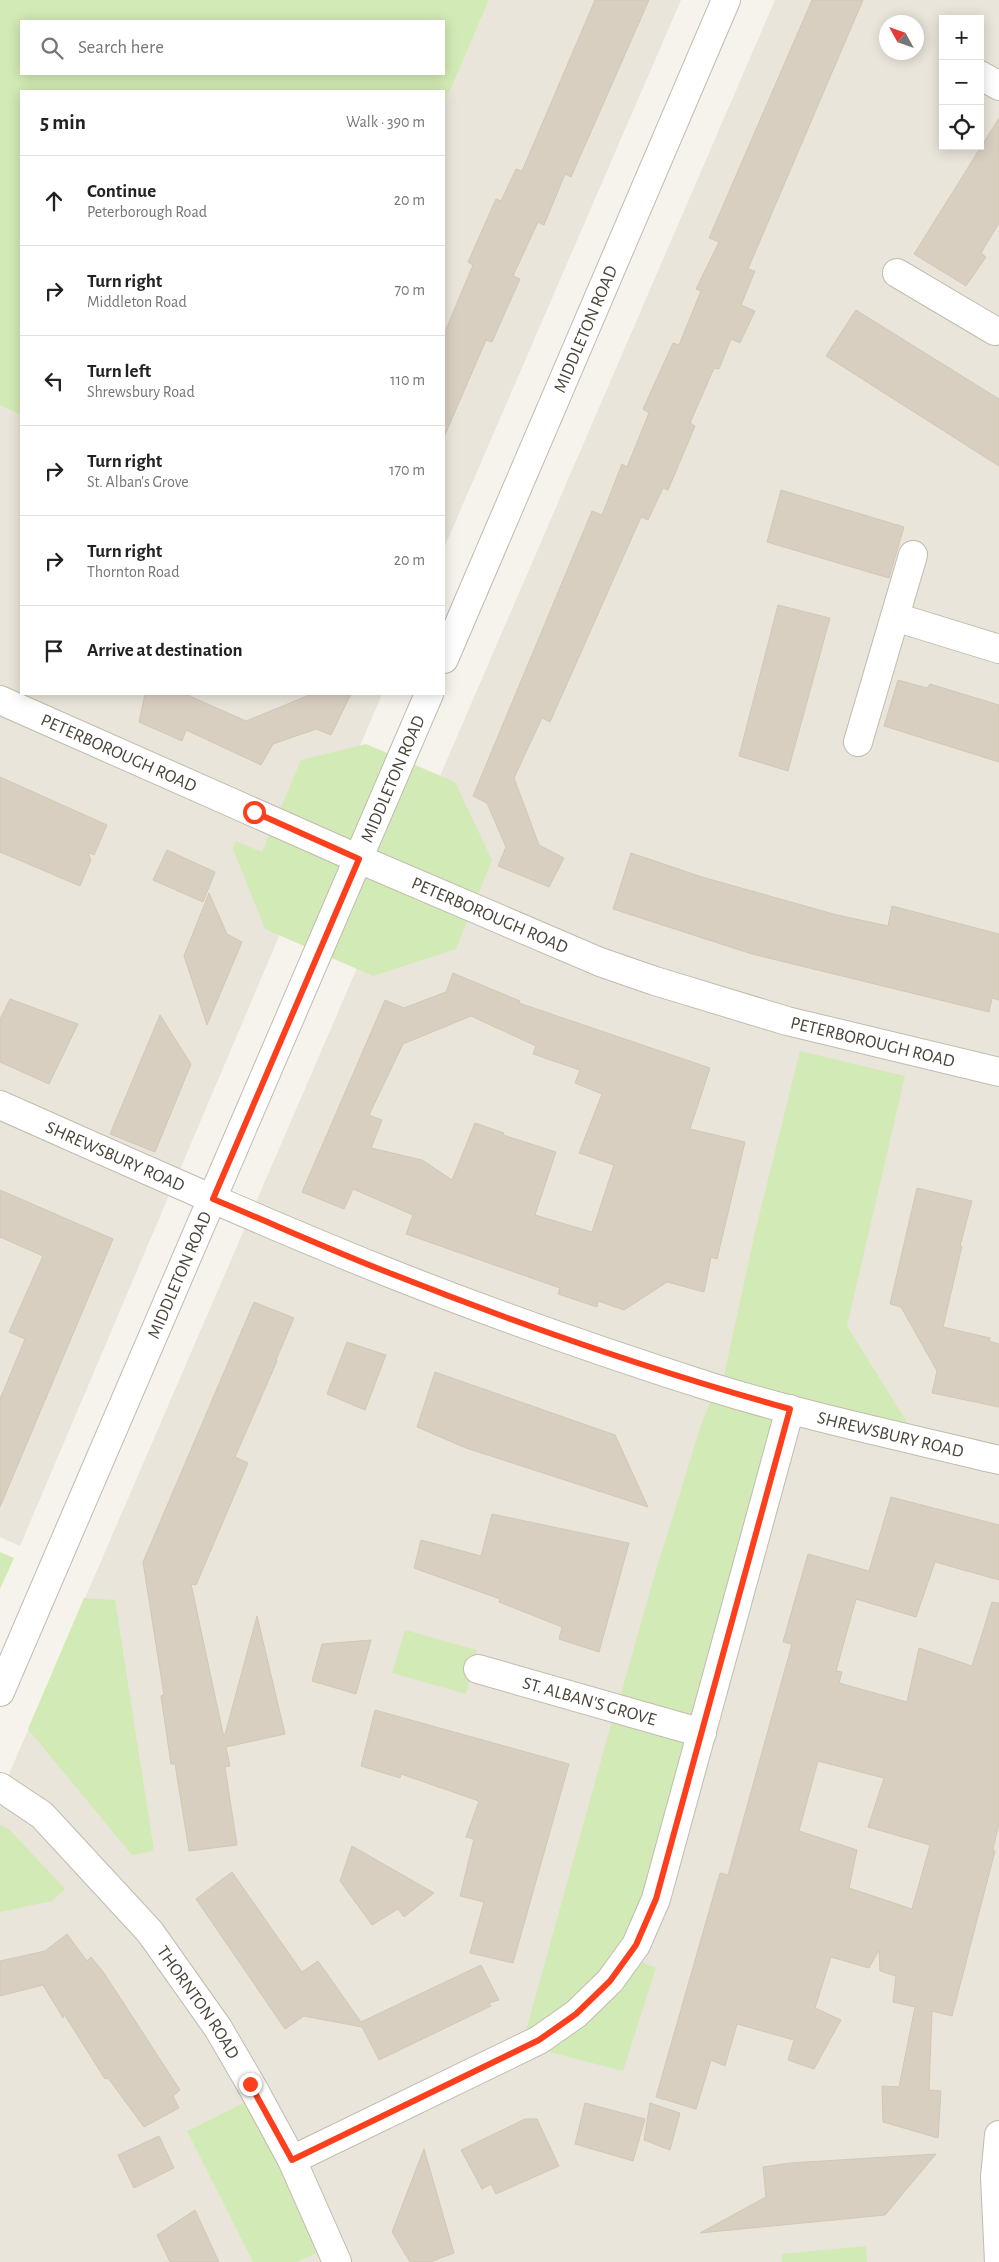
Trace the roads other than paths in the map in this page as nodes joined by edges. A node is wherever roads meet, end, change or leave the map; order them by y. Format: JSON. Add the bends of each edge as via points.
{"nodes":[{"id":1,"x":726,"y":0,"type":"edge"},
{"id":2,"x":984,"y":77,"type":"edge"},
{"id":3,"x":999,"y":86,"type":"edge"},
{"id":4,"x":897,"y":273,"type":"dead end"},
{"id":5,"x":998,"y":330,"type":"edge"},
{"id":6,"x":913,"y":555,"type":"dead end"},
{"id":7,"x":895,"y":617,"type":"junction"},
{"id":8,"x":999,"y":649,"type":"edge"},
{"id":9,"x":445,"y":657,"type":"edge"},
{"id":10,"x":429,"y":695,"type":"edge"},
{"id":11,"x":0,"y":700,"type":"edge"},
{"id":12,"x":858,"y":742,"type":"dead end"},
{"id":13,"x":359,"y":859,"type":"junction"},
{"id":14,"x":999,"y":1072,"type":"edge"},
{"id":15,"x":0,"y":1105,"type":"edge"},
{"id":16,"x":213,"y":1199,"type":"junction"},
{"id":17,"x":790,"y":1409,"type":"junction"},
{"id":18,"x":999,"y":1460,"type":"edge"},
{"id":19,"x":478,"y":1669,"type":"dead end"},
{"id":20,"x":0,"y":1692,"type":"edge"},
{"id":21,"x":702,"y":1733,"type":"junction"},
{"id":22,"x":0,"y":1787,"type":"edge"},
{"id":23,"x":999,"y":2135,"type":"edge"},
{"id":24,"x":292,"y":2160,"type":"junction"},
{"id":25,"x":999,"y":2261,"type":"edge"},
{"id":26,"x":337,"y":2262,"type":"edge"},
{"id":27,"x":982,"y":2262,"type":"edge"}],
"edges":[{"from":1,"to":9,"type":"street","name":"MIDDLETON ROAD"},
{"from":2,"to":3,"type":"street"},
{"from":4,"to":5,"type":"street"},
{"from":6,"to":7,"type":"street"},
{"from":7,"to":8,"type":"street"},
{"from":7,"to":12,"type":"street"},
{"from":10,"to":13,"type":"street","name":"MIDDLETON ROAD"},
{"from":11,"to":13,"type":"street","name":"PETERBOROUGH ROAD"},
{"from":13,"to":14,"type":"street","name":"PETERBOROUGH ROAD","via":[[592,959],[655,981],[787,1022]]},
{"from":13,"to":16,"type":"street","name":"MIDDLETON ROAD"},
{"from":15,"to":16,"type":"street","name":"SHREWSBURY ROAD"},
{"from":16,"to":17,"type":"street","name":"SHREWSBURY ROAD","via":[[386,1272],[510,1319],[714,1388]]},
{"from":16,"to":20,"type":"street","name":"MIDDLETON ROAD"},
{"from":17,"to":18,"type":"street","name":"SHREWSBURY ROAD"},
{"from":17,"to":21,"type":"street"},
{"from":19,"to":21,"type":"street","name":"ST. ALBAN'S GROVE"},
{"from":21,"to":24,"type":"street","via":[[656,1899],[636,1945],[610,1981],[576,2014],[539,2040]]},
{"from":22,"to":24,"type":"street","name":"THORNTON ROAD","via":[[42,1815],[150,1932],[218,2028]]},
{"from":23,"to":25,"type":"street","via":[[995,2177]]},
{"from":24,"to":26,"type":"street","name":"THORNTON ROAD"},
{"from":25,"to":27,"type":"street"}]}
